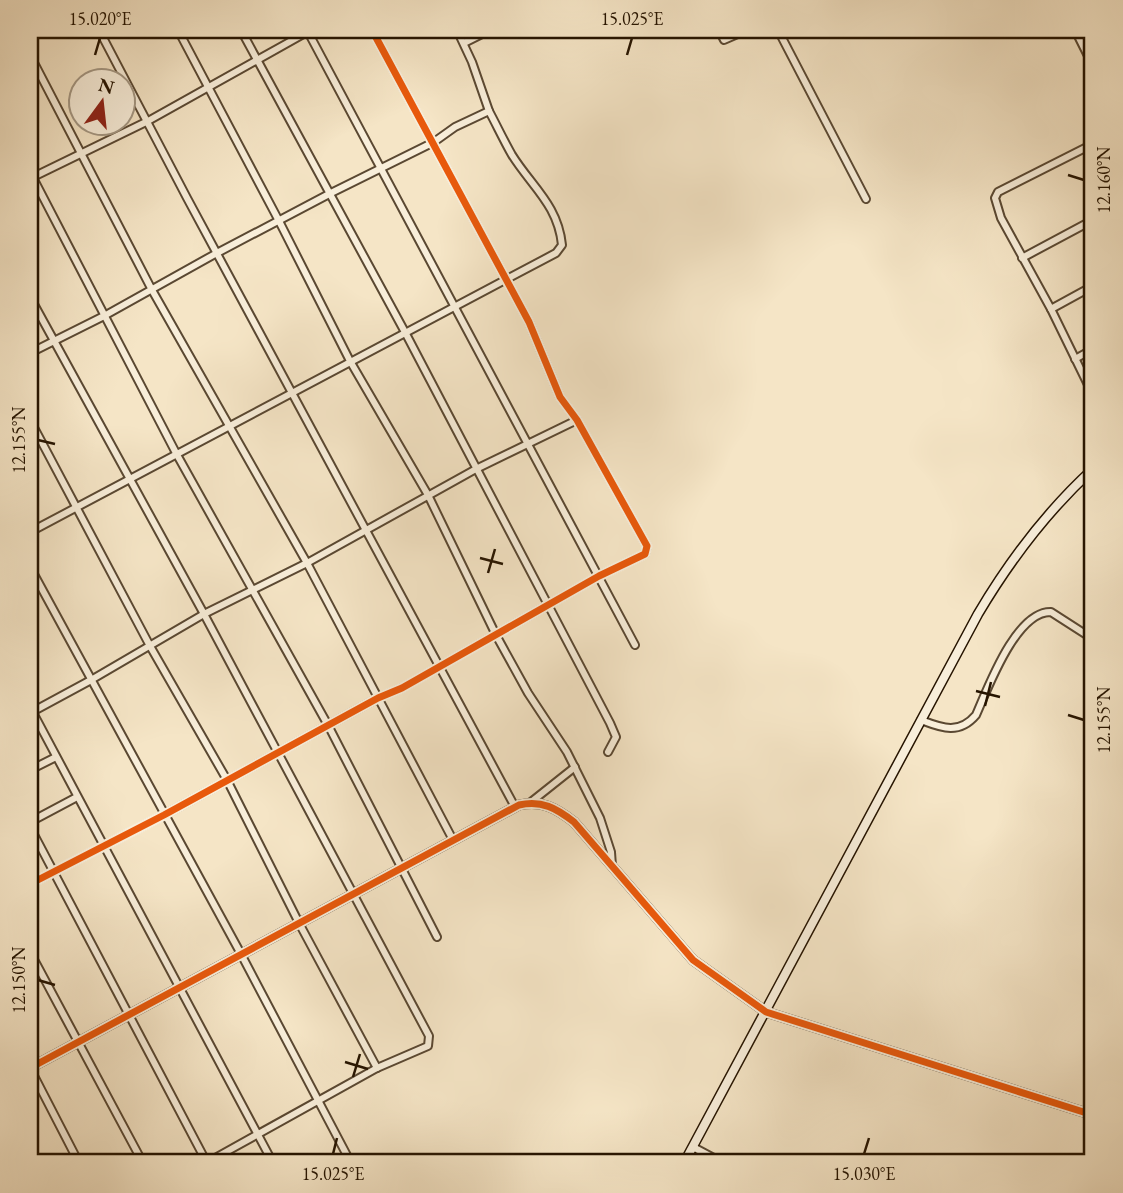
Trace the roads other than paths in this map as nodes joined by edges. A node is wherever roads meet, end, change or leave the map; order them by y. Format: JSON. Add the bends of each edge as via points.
{"nodes":[{"id":1,"x":99,"y":30,"type":"edge"},
{"id":2,"x":178,"y":30,"type":"edge"},
{"id":3,"x":242,"y":30,"type":"edge"},
{"id":4,"x":309,"y":30,"type":"edge"},
{"id":5,"x":372,"y":30,"type":"edge"},
{"id":6,"x":457,"y":30,"type":"edge"},
{"id":7,"x":490,"y":30,"type":"edge"},
{"id":8,"x":719,"y":30,"type":"edge"},
{"id":9,"x":747,"y":30,"type":"edge"},
{"id":10,"x":778,"y":30,"type":"edge"},
{"id":11,"x":1075,"y":30,"type":"edge"},
{"id":12,"x":464,"y":43,"type":"junction"},
{"id":13,"x":30,"y":55,"type":"edge"},
{"id":14,"x":256,"y":58,"type":"junction"},
{"id":15,"x":1093,"y":66,"type":"edge"},
{"id":16,"x":208,"y":88,"type":"junction"},
{"id":17,"x":489,"y":111,"type":"junction"},
{"id":18,"x":148,"y":121,"type":"junction"},
{"id":19,"x":434,"y":142,"type":"junction"},
{"id":20,"x":1093,"y":144,"type":"edge"},
{"id":21,"x":81,"y":152,"type":"junction"},
{"id":22,"x":383,"y":168,"type":"junction"},
{"id":23,"x":31,"y":176,"type":"edge"},
{"id":24,"x":331,"y":193,"type":"junction"},
{"id":25,"x":866,"y":200,"type":"dead end"},
{"id":26,"x":279,"y":220,"type":"junction"},
{"id":27,"x":1093,"y":220,"type":"edge"},
{"id":28,"x":217,"y":253,"type":"junction"},
{"id":29,"x":1022,"y":258,"type":"junction"},
{"id":30,"x":506,"y":280,"type":"junction"},
{"id":31,"x":1093,"y":286,"type":"edge"},
{"id":32,"x":152,"y":290,"type":"junction"},
{"id":33,"x":30,"y":297,"type":"edge"},
{"id":34,"x":456,"y":307,"type":"junction"},
{"id":35,"x":1051,"y":309,"type":"junction"},
{"id":36,"x":104,"y":316,"type":"junction"},
{"id":37,"x":406,"y":334,"type":"junction"},
{"id":38,"x":54,"y":341,"type":"junction"},
{"id":39,"x":1093,"y":349,"type":"edge"},
{"id":40,"x":30,"y":353,"type":"edge"},
{"id":41,"x":1075,"y":359,"type":"junction"},
{"id":42,"x":350,"y":361,"type":"junction"},
{"id":43,"x":292,"y":394,"type":"junction"},
{"id":44,"x":1093,"y":395,"type":"edge"},
{"id":45,"x":30,"y":420,"type":"edge"},
{"id":46,"x":577,"y":420,"type":"junction"},
{"id":47,"x":228,"y":426,"type":"junction"},
{"id":48,"x":528,"y":442,"type":"junction"},
{"id":49,"x":176,"y":453,"type":"junction"},
{"id":50,"x":476,"y":469,"type":"junction"},
{"id":51,"x":1093,"y":469,"type":"edge"},
{"id":52,"x":129,"y":478,"type":"junction"},
{"id":53,"x":428,"y":495,"type":"junction"},
{"id":54,"x":77,"y":508,"type":"junction"},
{"id":55,"x":365,"y":531,"type":"junction"},
{"id":56,"x":30,"y":532,"type":"edge"},
{"id":57,"x":307,"y":563,"type":"junction"},
{"id":58,"x":30,"y":567,"type":"edge"},
{"id":59,"x":598,"y":576,"type":"junction"},
{"id":60,"x":252,"y":589,"type":"junction"},
{"id":61,"x":549,"y":604,"type":"junction"},
{"id":62,"x":204,"y":614,"type":"junction"},
{"id":63,"x":496,"y":635,"type":"junction"},
{"id":64,"x":1093,"y":639,"type":"edge"},
{"id":65,"x":635,"y":645,"type":"dead end"},
{"id":66,"x":150,"y":646,"type":"junction"},
{"id":67,"x":439,"y":668,"type":"junction"},
{"id":68,"x":91,"y":680,"type":"junction"},
{"id":69,"x":378,"y":698,"type":"junction"},
{"id":70,"x":31,"y":710,"type":"edge"},
{"id":71,"x":921,"y":720,"type":"junction"},
{"id":72,"x":328,"y":727,"type":"junction"},
{"id":73,"x":608,"y":752,"type":"dead end"},
{"id":74,"x":278,"y":754,"type":"junction"},
{"id":75,"x":56,"y":757,"type":"junction"},
{"id":76,"x":575,"y":767,"type":"junction"},
{"id":77,"x":30,"y":770,"type":"edge"},
{"id":78,"x":227,"y":780,"type":"junction"},
{"id":79,"x":77,"y":797,"type":"junction"},
{"id":80,"x":531,"y":802,"type":"junction"},
{"id":81,"x":515,"y":807,"type":"junction"},
{"id":82,"x":164,"y":815,"type":"junction"},
{"id":83,"x":30,"y":824,"type":"edge"},
{"id":84,"x":32,"y":835,"type":"edge"},
{"id":85,"x":453,"y":840,"type":"junction"},
{"id":86,"x":103,"y":846,"type":"junction"},
{"id":87,"x":612,"y":866,"type":"junction"},
{"id":88,"x":403,"y":867,"type":"junction"},
{"id":89,"x":53,"y":871,"type":"junction"},
{"id":90,"x":30,"y":884,"type":"edge"},
{"id":91,"x":352,"y":895,"type":"junction"},
{"id":92,"x":299,"y":923,"type":"junction"},
{"id":93,"x":437,"y":937,"type":"dead end"},
{"id":94,"x":30,"y":952,"type":"edge"},
{"id":95,"x":241,"y":954,"type":"junction"},
{"id":96,"x":179,"y":988,"type":"junction"},
{"id":97,"x":766,"y":1012,"type":"junction"},
{"id":98,"x":130,"y":1014,"type":"junction"},
{"id":99,"x":79,"y":1041,"type":"junction"},
{"id":100,"x":30,"y":1068,"type":"edge"},
{"id":101,"x":377,"y":1068,"type":"junction"},
{"id":102,"x":318,"y":1100,"type":"junction"},
{"id":103,"x":1093,"y":1115,"type":"edge"},
{"id":104,"x":258,"y":1135,"type":"junction"},
{"id":105,"x":692,"y":1147,"type":"junction"},
{"id":106,"x":79,"y":1163,"type":"edge"},
{"id":107,"x":143,"y":1163,"type":"edge"},
{"id":108,"x":207,"y":1163,"type":"edge"},
{"id":109,"x":273,"y":1163,"type":"edge"},
{"id":110,"x":351,"y":1163,"type":"edge"},
{"id":111,"x":684,"y":1163,"type":"edge"},
{"id":112,"x":723,"y":1163,"type":"edge"}],
"edges":[{"from":1,"to":18,"type":"street"},
{"from":2,"to":16,"type":"street"},
{"from":3,"to":14,"type":"street"},
{"from":4,"to":14,"type":"street"},
{"from":4,"to":22,"type":"street"},
{"from":5,"to":19,"type":"street"},
{"from":6,"to":12,"type":"street"},
{"from":7,"to":12,"type":"street"},
{"from":8,"to":9,"type":"street","via":[[724,40]]},
{"from":10,"to":25,"type":"street"},
{"from":11,"to":15,"type":"street"},
{"from":12,"to":17,"type":"street"},
{"from":13,"to":21,"type":"street"},
{"from":14,"to":16,"type":"street"},
{"from":14,"to":24,"type":"street"},
{"from":16,"to":18,"type":"street"},
{"from":16,"to":26,"type":"street"},
{"from":17,"to":19,"type":"street"},
{"from":17,"to":30,"type":"street","via":[[513,156],[549,204],[561,232],[562,245],[556,253]]},
{"from":18,"to":21,"type":"street"},
{"from":18,"to":28,"type":"street"},
{"from":19,"to":22,"type":"street"},
{"from":19,"to":30,"type":"street"},
{"from":20,"to":29,"type":"street","via":[[998,192],[996,203]]},
{"from":21,"to":23,"type":"street"},
{"from":21,"to":32,"type":"street"},
{"from":22,"to":24,"type":"street"},
{"from":22,"to":34,"type":"street"},
{"from":23,"to":36,"type":"street"},
{"from":24,"to":26,"type":"street"},
{"from":24,"to":37,"type":"street"},
{"from":26,"to":28,"type":"street"},
{"from":26,"to":42,"type":"street"},
{"from":27,"to":29,"type":"street"},
{"from":28,"to":32,"type":"street"},
{"from":28,"to":43,"type":"street"},
{"from":29,"to":35,"type":"street"},
{"from":30,"to":34,"type":"street"},
{"from":30,"to":46,"type":"street","via":[[560,397]]},
{"from":31,"to":35,"type":"street"},
{"from":32,"to":36,"type":"street"},
{"from":32,"to":47,"type":"street"},
{"from":33,"to":38,"type":"street"},
{"from":34,"to":37,"type":"street"},
{"from":34,"to":48,"type":"street"},
{"from":35,"to":41,"type":"street"},
{"from":36,"to":38,"type":"street"},
{"from":36,"to":49,"type":"street"},
{"from":37,"to":42,"type":"street"},
{"from":37,"to":50,"type":"street"},
{"from":38,"to":40,"type":"street"},
{"from":38,"to":52,"type":"street"},
{"from":39,"to":41,"type":"street"},
{"from":41,"to":44,"type":"street"},
{"from":42,"to":43,"type":"street"},
{"from":42,"to":53,"type":"street"},
{"from":43,"to":47,"type":"street"},
{"from":43,"to":55,"type":"street"},
{"from":45,"to":54,"type":"street"},
{"from":46,"to":48,"type":"street"},
{"from":46,"to":59,"type":"street","via":[[648,546],[645,554]]},
{"from":47,"to":49,"type":"street"},
{"from":47,"to":57,"type":"street"},
{"from":48,"to":50,"type":"street"},
{"from":48,"to":59,"type":"street"},
{"from":49,"to":52,"type":"street"},
{"from":49,"to":60,"type":"street"},
{"from":50,"to":53,"type":"street"},
{"from":50,"to":61,"type":"street"},
{"from":51,"to":71,"type":"street","via":[[1048,513],[1005,569]]},
{"from":52,"to":54,"type":"street"},
{"from":52,"to":62,"type":"street"},
{"from":53,"to":55,"type":"street"},
{"from":53,"to":63,"type":"street"},
{"from":54,"to":56,"type":"street"},
{"from":54,"to":66,"type":"street"},
{"from":55,"to":57,"type":"street"},
{"from":55,"to":67,"type":"street"},
{"from":57,"to":60,"type":"street"},
{"from":57,"to":69,"type":"street"},
{"from":58,"to":68,"type":"street"},
{"from":59,"to":61,"type":"street"},
{"from":59,"to":65,"type":"street"},
{"from":60,"to":62,"type":"street"},
{"from":60,"to":72,"type":"street"},
{"from":61,"to":63,"type":"street"},
{"from":61,"to":73,"type":"street","via":[[616,737]]},
{"from":62,"to":66,"type":"street"},
{"from":62,"to":74,"type":"street"},
{"from":63,"to":67,"type":"street"},
{"from":63,"to":76,"type":"street"},
{"from":64,"to":71,"type":"street","via":[[1051,612],[1041,613],[1004,654],[971,721],[945,729]]},
{"from":66,"to":68,"type":"street"},
{"from":66,"to":78,"type":"street"},
{"from":67,"to":69,"type":"street"},
{"from":67,"to":81,"type":"street"},
{"from":68,"to":70,"type":"street"},
{"from":68,"to":82,"type":"street"},
{"from":69,"to":72,"type":"street"},
{"from":69,"to":85,"type":"street"},
{"from":70,"to":75,"type":"street"},
{"from":71,"to":97,"type":"street"},
{"from":72,"to":74,"type":"street"},
{"from":72,"to":88,"type":"street"},
{"from":74,"to":78,"type":"street"},
{"from":74,"to":91,"type":"street"},
{"from":75,"to":77,"type":"street"},
{"from":75,"to":79,"type":"street"},
{"from":76,"to":80,"type":"street"},
{"from":76,"to":87,"type":"street","via":[[600,818]]},
{"from":78,"to":82,"type":"street"},
{"from":78,"to":92,"type":"street"},
{"from":79,"to":83,"type":"street"},
{"from":79,"to":86,"type":"street"},
{"from":80,"to":81,"type":"street"},
{"from":80,"to":87,"type":"street","via":[[567,817]]},
{"from":81,"to":85,"type":"street"},
{"from":82,"to":86,"type":"street"},
{"from":82,"to":95,"type":"street"},
{"from":83,"to":84,"type":"street"},
{"from":84,"to":89,"type":"street"},
{"from":85,"to":88,"type":"street"},
{"from":86,"to":89,"type":"street"},
{"from":86,"to":96,"type":"street"},
{"from":87,"to":97,"type":"street","via":[[693,960]]},
{"from":88,"to":91,"type":"street"},
{"from":88,"to":93,"type":"street"},
{"from":89,"to":90,"type":"street"},
{"from":89,"to":98,"type":"street"},
{"from":91,"to":92,"type":"street"},
{"from":91,"to":101,"type":"street","via":[[429,1036],[428,1046]]},
{"from":92,"to":95,"type":"street"},
{"from":92,"to":101,"type":"street"},
{"from":94,"to":99,"type":"street"},
{"from":95,"to":96,"type":"street"},
{"from":95,"to":102,"type":"street"},
{"from":96,"to":98,"type":"street"},
{"from":96,"to":104,"type":"street"},
{"from":97,"to":103,"type":"street"},
{"from":97,"to":105,"type":"street"},
{"from":98,"to":99,"type":"street"},
{"from":98,"to":108,"type":"street"},
{"from":99,"to":100,"type":"street"},
{"from":99,"to":107,"type":"street"},
{"from":100,"to":106,"type":"street"},
{"from":101,"to":102,"type":"street"},
{"from":102,"to":104,"type":"street"},
{"from":102,"to":110,"type":"street"},
{"from":104,"to":108,"type":"street"},
{"from":104,"to":109,"type":"street"},
{"from":105,"to":111,"type":"street"},
{"from":105,"to":112,"type":"street"}]}
